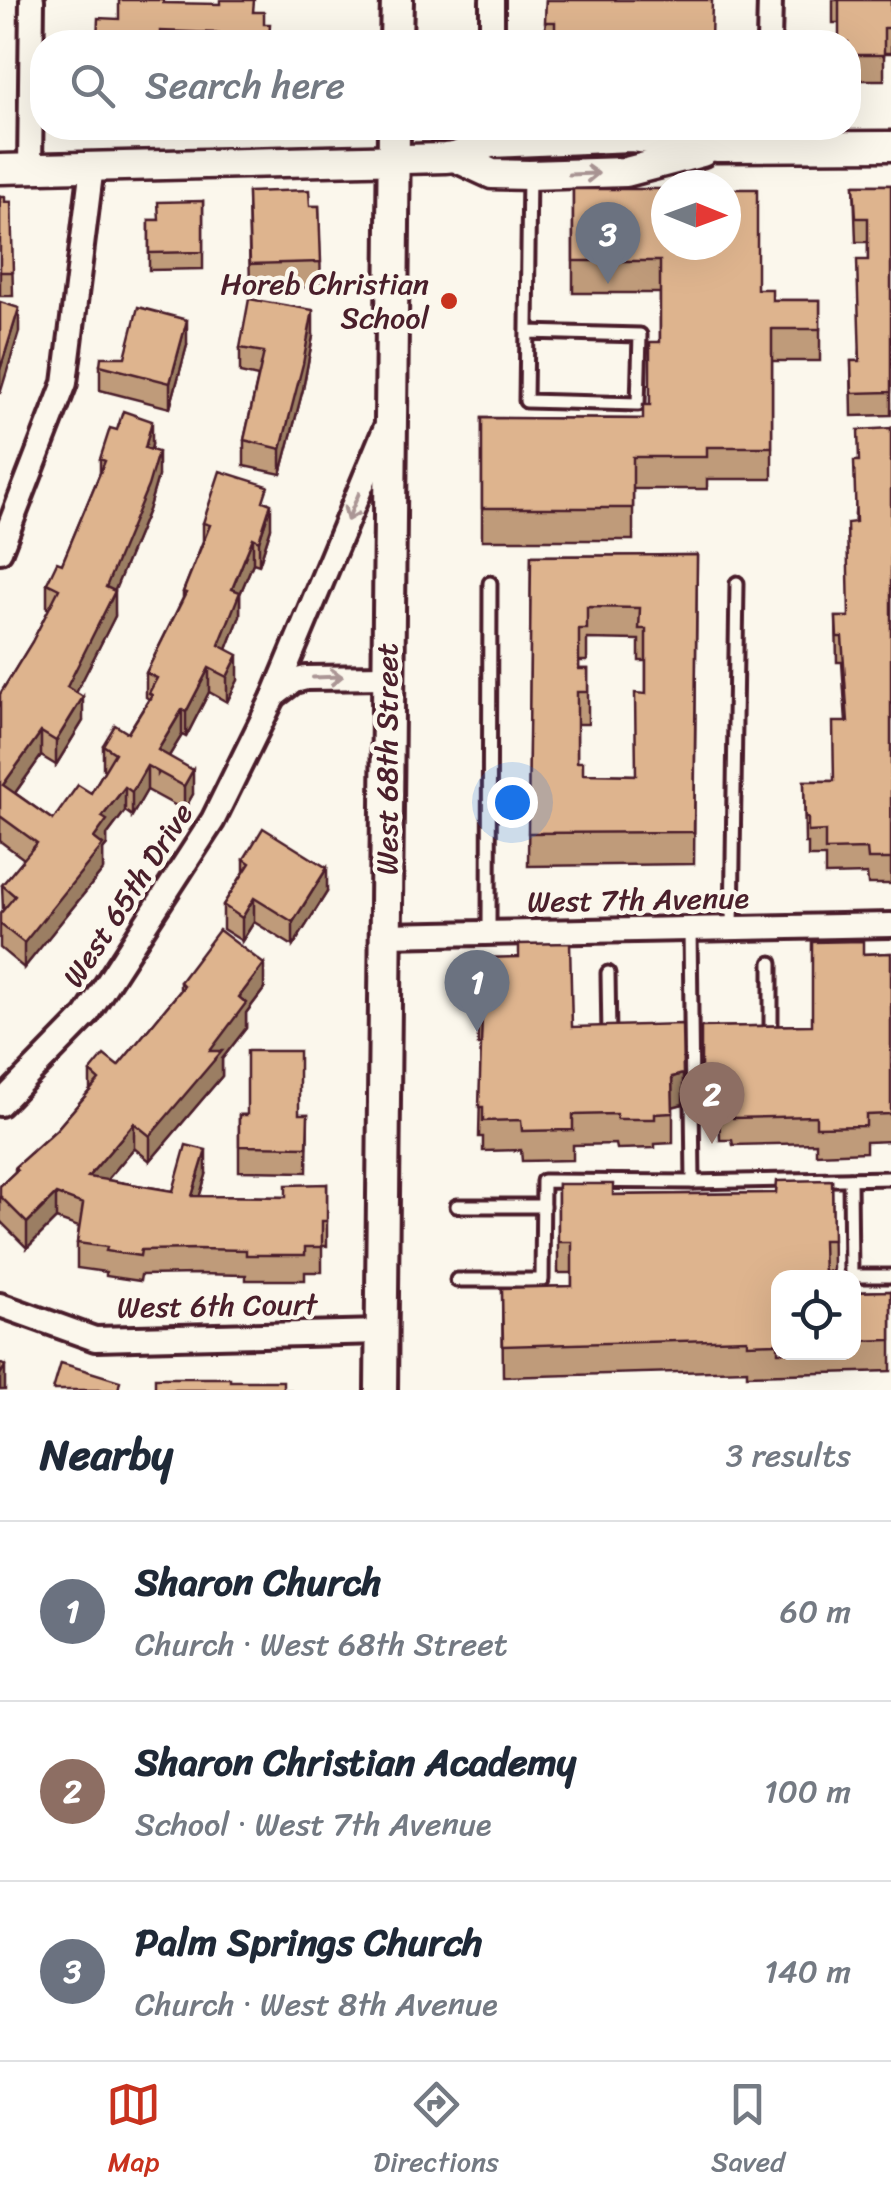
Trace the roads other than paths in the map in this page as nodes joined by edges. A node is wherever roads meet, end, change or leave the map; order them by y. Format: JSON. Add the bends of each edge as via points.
{"nodes":[{"id":1,"x":32,"y":0,"type":"edge"},
{"id":2,"x":397,"y":0,"type":"edge"},
{"id":3,"x":492,"y":0,"type":"edge"},
{"id":4,"x":770,"y":0,"type":"edge"},
{"id":5,"x":32,"y":30,"type":"edge"},
{"id":6,"x":396,"y":30,"type":"edge"},
{"id":7,"x":492,"y":30,"type":"edge"},
{"id":8,"x":769,"y":30,"type":"edge"},
{"id":9,"x":30,"y":140,"type":"edge"},
{"id":10,"x":394,"y":140,"type":"edge"},
{"id":11,"x":482,"y":140,"type":"edge"},
{"id":12,"x":648,"y":140,"type":"edge"},
{"id":13,"x":754,"y":140,"type":"edge"},
{"id":14,"x":809,"y":140,"type":"edge"},
{"id":15,"x":891,"y":146,"type":"edge"},
{"id":16,"x":718,"y":148,"type":"junction"},
{"id":17,"x":456,"y":157,"type":"junction"},
{"id":18,"x":394,"y":159,"type":"junction"},
{"id":19,"x":92,"y":166,"type":"junction"},
{"id":20,"x":0,"y":168,"type":"edge"},
{"id":21,"x":30,"y":168,"type":"junction"},
{"id":22,"x":529,"y":175,"type":"junction"},
{"id":23,"x":528,"y":332,"type":"junction"},
{"id":24,"x":390,"y":416,"type":"junction"},
{"id":25,"x":0,"y":551,"type":"edge"},
{"id":26,"x":490,"y":583,"type":"dead end"},
{"id":27,"x":737,"y":583,"type":"dead end"},
{"id":28,"x":388,"y":677,"type":"junction"},
{"id":29,"x":274,"y":696,"type":"junction"},
{"id":30,"x":891,"y":926,"type":"edge"},
{"id":31,"x":732,"y":928,"type":"junction"},
{"id":32,"x":690,"y":929,"type":"junction"},
{"id":33,"x":489,"y":932,"type":"junction"},
{"id":34,"x":385,"y":935,"type":"junction"},
{"id":35,"x":771,"y":963,"type":"dead end"},
{"id":36,"x":608,"y":973,"type":"dead end"},
{"id":37,"x":756,"y":1037,"type":"edge"},
{"id":38,"x":675,"y":1038,"type":"edge"},
{"id":39,"x":691,"y":1038,"type":"junction"},
{"id":40,"x":708,"y":1038,"type":"edge"},
{"id":41,"x":626,"y":1039,"type":"edge"},
{"id":42,"x":0,"y":1104,"type":"edge"},
{"id":43,"x":891,"y":1178,"type":"edge"},
{"id":44,"x":850,"y":1179,"type":"junction"},
{"id":45,"x":692,"y":1182,"type":"junction"},
{"id":46,"x":457,"y":1206,"type":"dead end"},
{"id":47,"x":543,"y":1206,"type":"junction"},
{"id":48,"x":891,"y":1276,"type":"edge"},
{"id":49,"x":457,"y":1280,"type":"dead end"},
{"id":50,"x":0,"y":1305,"type":"edge"},
{"id":51,"x":382,"y":1332,"type":"junction"},
{"id":52,"x":381,"y":1390,"type":"edge"}],
"edges":[{"from":1,"to":5,"type":"street"},
{"from":2,"to":6,"type":"main road"},
{"from":3,"to":7,"type":"street"},
{"from":4,"to":8,"type":"street"},
{"from":9,"to":21,"type":"street"},
{"from":10,"to":18,"type":"main road","name":"West 68th Street"},
{"from":11,"to":17,"type":"street"},
{"from":12,"to":16,"type":"street"},
{"from":13,"to":16,"type":"street"},
{"from":14,"to":15,"type":"street"},
{"from":22,"to":16,"type":"street","one_way":true,"via":[[626,172]]},
{"from":17,"to":18,"type":"street"},
{"from":17,"to":22,"type":"street","via":[[492,174]]},
{"from":18,"to":19,"type":"street"},
{"from":18,"to":24,"type":"main road","name":"West 68th Street"},
{"from":19,"to":21,"type":"street"},
{"from":19,"to":25,"type":"street","via":[[64,384]]},
{"from":20,"to":21,"type":"street"},
{"from":22,"to":23,"type":"lane"},
{"from":23,"to":23,"type":"lane","via":[[640,335],[638,404],[526,402]]},
{"from":24,"to":28,"type":"main road","name":"West 68th Street"},
{"from":24,"to":29,"type":"street","name":"West 65th Drive","one_way":true},
{"from":26,"to":33,"type":"lane"},
{"from":27,"to":31,"type":"lane"},
{"from":29,"to":28,"type":"street","one_way":true,"via":[[306,678]]},
{"from":28,"to":34,"type":"main road","name":"West 68th Street"},
{"from":29,"to":42,"type":"street","name":"West 65th Drive","via":[[213,820],[86,1016]]},
{"from":30,"to":31,"type":"street","name":"West 7th Avenue"},
{"from":31,"to":32,"type":"street","name":"West 7th Avenue"},
{"from":32,"to":33,"type":"street","name":"West 7th Avenue"},
{"from":32,"to":39,"type":"lane"},
{"from":33,"to":34,"type":"street","name":"West 7th Avenue"},
{"from":34,"to":51,"type":"main road","name":"West 68th Street"},
{"from":35,"to":37,"type":"lane","via":[[772,1037]]},
{"from":36,"to":41,"type":"lane","via":[[609,1039]]},
{"from":38,"to":39,"type":"lane"},
{"from":39,"to":40,"type":"lane"},
{"from":39,"to":45,"type":"lane"},
{"from":43,"to":44,"type":"lane"},
{"from":44,"to":45,"type":"lane"},
{"from":44,"to":48,"type":"lane","via":[[851,1276]]},
{"from":45,"to":47,"type":"lane","via":[[543,1181]]},
{"from":46,"to":47,"type":"lane"},
{"from":47,"to":49,"type":"lane","via":[[542,1280]]},
{"from":50,"to":51,"type":"street","name":"West 6th Court","via":[[95,1338]]},
{"from":51,"to":52,"type":"main road","name":"West 68th Street"}]}
